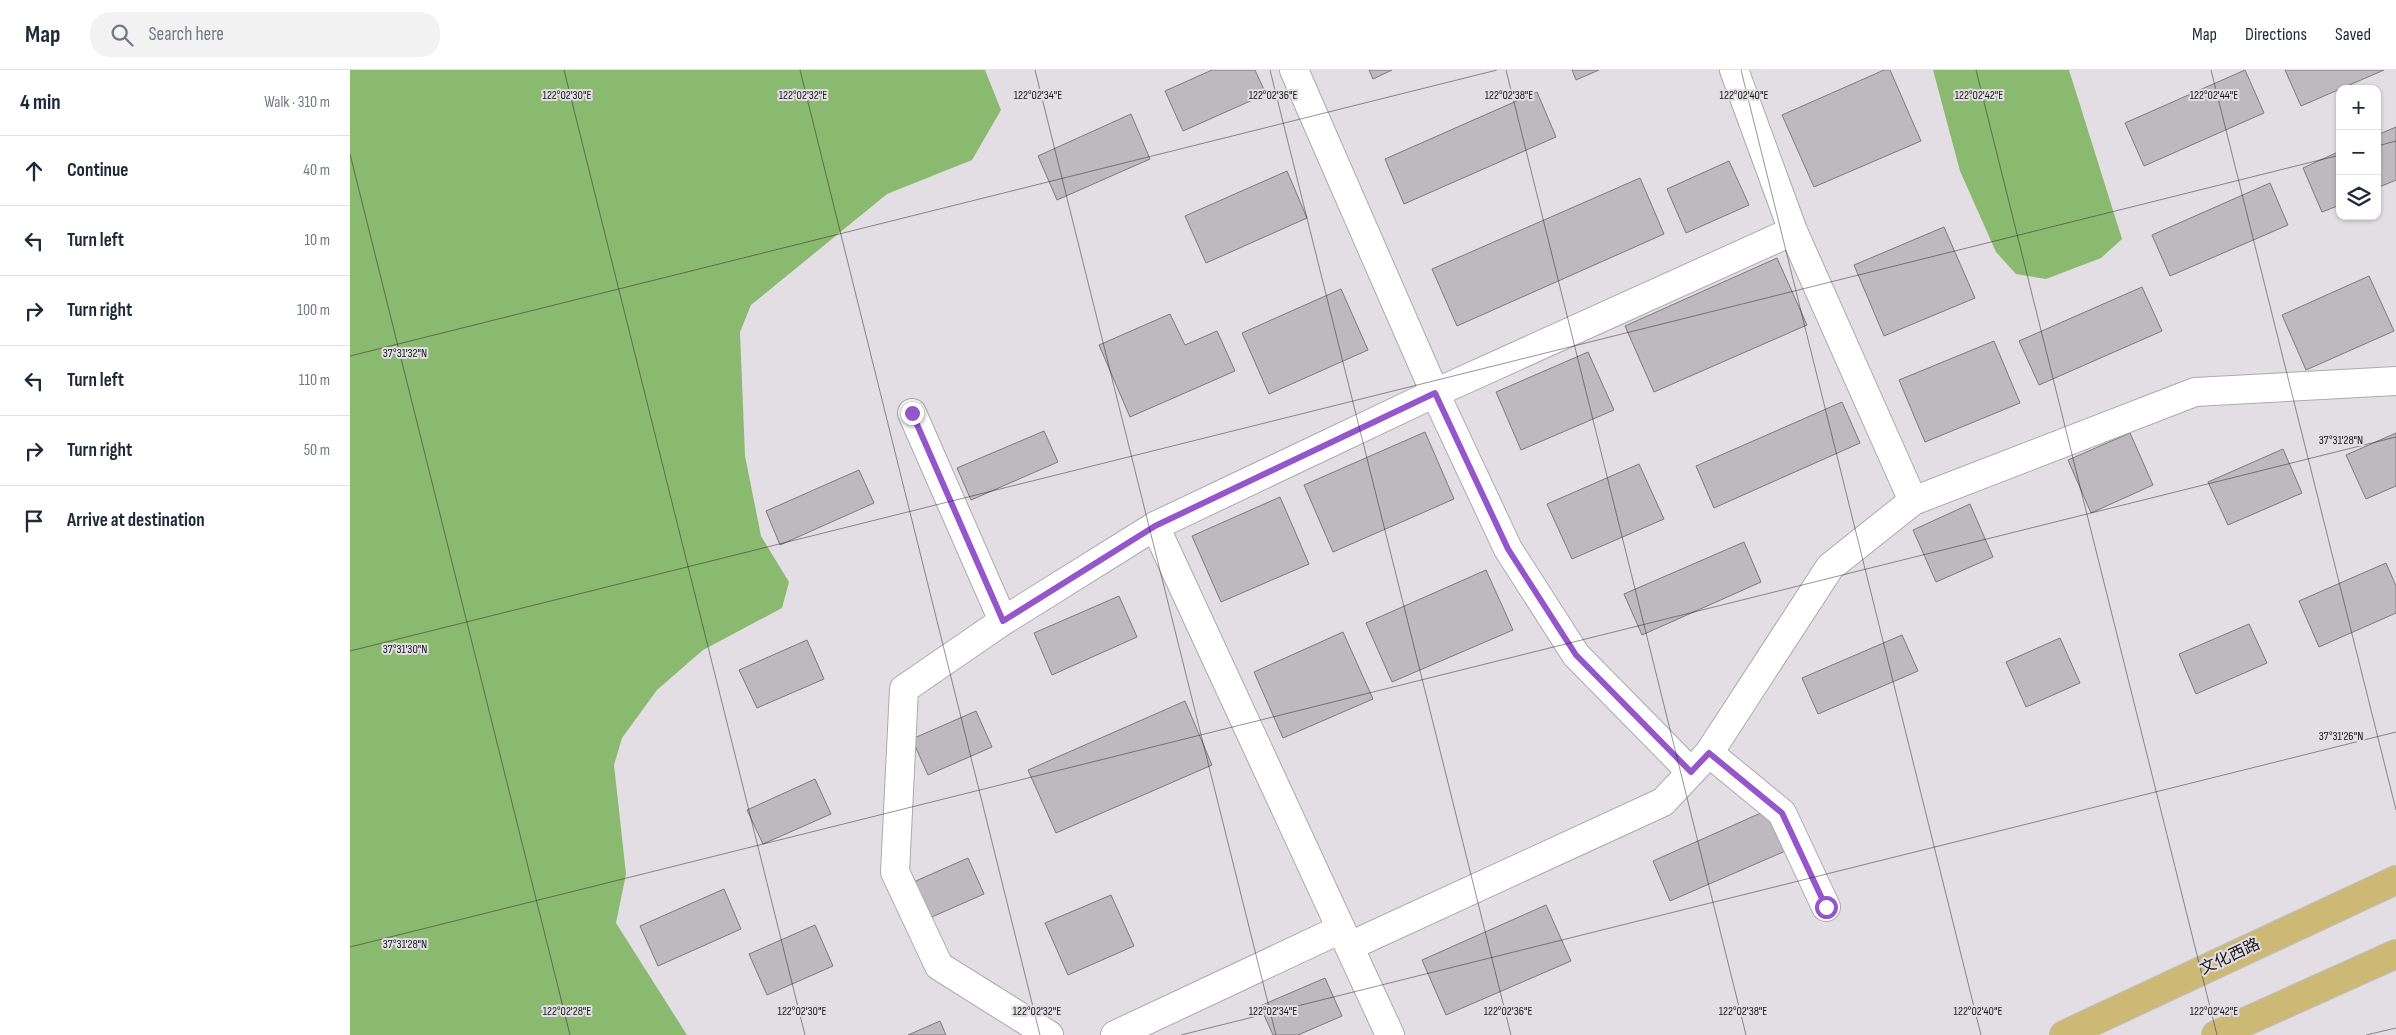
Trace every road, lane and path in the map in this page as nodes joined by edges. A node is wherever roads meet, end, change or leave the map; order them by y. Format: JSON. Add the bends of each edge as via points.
{"nodes":[{"id":1,"x":1294,"y":70,"type":"edge"},
{"id":2,"x":1734,"y":70,"type":"edge"},
{"id":3,"x":1793,"y":231,"type":"junction"},
{"id":4,"x":2396,"y":381,"type":"edge"},
{"id":5,"x":1435,"y":393,"type":"junction"},
{"id":6,"x":912,"y":413,"type":"dead end"},
{"id":7,"x":1912,"y":501,"type":"junction"},
{"id":8,"x":1155,"y":526,"type":"junction"},
{"id":9,"x":1003,"y":621,"type":"junction"},
{"id":10,"x":1700,"y":763,"type":"junction"},
{"id":11,"x":2396,"y":880,"type":"edge"},
{"id":12,"x":1826,"y":907,"type":"dead end"},
{"id":13,"x":1345,"y":937,"type":"junction"},
{"id":14,"x":2396,"y":954,"type":"edge"},
{"id":15,"x":1049,"y":1035,"type":"edge"},
{"id":16,"x":1115,"y":1035,"type":"edge"},
{"id":17,"x":1390,"y":1035,"type":"edge"},
{"id":18,"x":2064,"y":1035,"type":"edge"},
{"id":19,"x":2216,"y":1035,"type":"edge"}],
"edges":[{"from":1,"to":5,"type":"lane"},
{"from":2,"to":3,"type":"lane"},
{"from":3,"to":5,"type":"lane"},
{"from":3,"to":7,"type":"lane"},
{"from":4,"to":7,"type":"lane","via":[[2195,392]]},
{"from":5,"to":8,"type":"lane"},
{"from":5,"to":10,"type":"lane","via":[[1508,549],[1576,655]]},
{"from":6,"to":9,"type":"lane"},
{"from":7,"to":10,"type":"lane","via":[[1830,568]]},
{"from":8,"to":9,"type":"lane"},
{"from":8,"to":13,"type":"lane"},
{"from":9,"to":15,"type":"lane","via":[[904,689],[895,872],[939,966]]},
{"from":10,"to":12,"type":"lane","via":[[1782,813]]},
{"from":10,"to":13,"type":"lane","via":[[1663,802]]},
{"from":11,"to":18,"type":"main road","name":"文化西路"},
{"from":13,"to":16,"type":"lane"},
{"from":13,"to":17,"type":"lane"},
{"from":14,"to":19,"type":"main road"}]}
